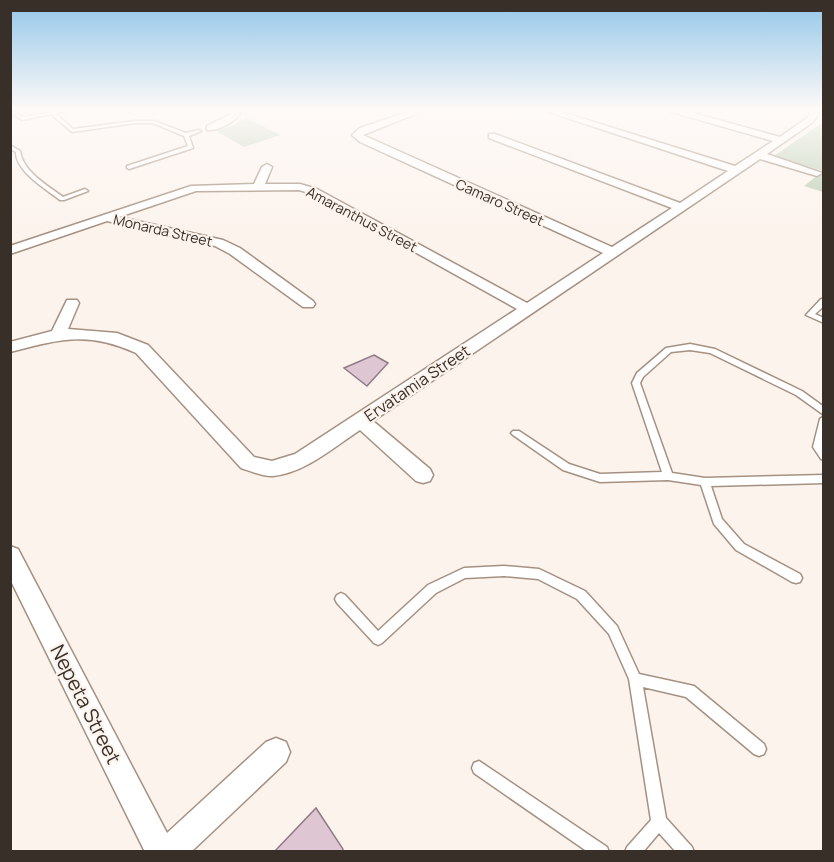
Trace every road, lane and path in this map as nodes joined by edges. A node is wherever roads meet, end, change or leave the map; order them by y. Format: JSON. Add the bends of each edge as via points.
{"nodes":[{"id":1,"x":14,"y":149,"type":"edge"},
{"id":2,"x":184,"y":149,"type":"edge"},
{"id":3,"x":384,"y":149,"type":"edge"},
{"id":4,"x":527,"y":149,"type":"edge"},
{"id":5,"x":671,"y":149,"type":"edge"},
{"id":6,"x":767,"y":149,"type":"edge"},
{"id":7,"x":759,"y":155,"type":"junction"},
{"id":8,"x":129,"y":167,"type":"dead end"},
{"id":9,"x":267,"y":167,"type":"dead end"},
{"id":10,"x":736,"y":170,"type":"junction"},
{"id":11,"x":817,"y":173,"type":"dead end"},
{"id":12,"x":258,"y":187,"type":"junction"},
{"id":13,"x":85,"y":191,"type":"dead end"},
{"id":14,"x":681,"y":207,"type":"junction"},
{"id":15,"x":106,"y":218,"type":"junction"},
{"id":16,"x":10,"y":250,"type":"edge"},
{"id":17,"x":612,"y":252,"type":"junction"},
{"id":18,"x":824,"y":301,"type":"edge"},
{"id":19,"x":72,"y":303,"type":"dead end"},
{"id":20,"x":308,"y":304,"type":"dead end"},
{"id":21,"x":528,"y":309,"type":"junction"},
{"id":22,"x":824,"y":321,"type":"edge"},
{"id":23,"x":58,"y":334,"type":"junction"},
{"id":24,"x":10,"y":347,"type":"edge"},
{"id":25,"x":824,"y":412,"type":"edge"},
{"id":26,"x":824,"y":419,"type":"edge"},
{"id":27,"x":360,"y":420,"type":"junction"},
{"id":28,"x":516,"y":433,"type":"dead end"},
{"id":29,"x":824,"y":456,"type":"edge"},
{"id":30,"x":423,"y":475,"type":"dead end"},
{"id":31,"x":668,"y":476,"type":"junction"},
{"id":32,"x":824,"y":479,"type":"edge"},
{"id":33,"x":705,"y":482,"type":"junction"},
{"id":34,"x":10,"y":556,"type":"edge"},
{"id":35,"x":796,"y":578,"type":"dead end"},
{"id":36,"x":341,"y":599,"type":"dead end"},
{"id":37,"x":634,"y":679,"type":"junction"},
{"id":38,"x":759,"y":749,"type":"dead end"},
{"id":39,"x":276,"y":752,"type":"dead end"},
{"id":40,"x":479,"y":768,"type":"dead end"},
{"id":41,"x":659,"y":822,"type":"junction"},
{"id":42,"x":161,"y":852,"type":"edge"},
{"id":43,"x":169,"y":852,"type":"edge"},
{"id":44,"x":602,"y":852,"type":"edge"},
{"id":45,"x":632,"y":852,"type":"edge"},
{"id":46,"x":687,"y":852,"type":"edge"}],
"edges":[{"from":1,"to":13,"type":"lane","via":[[30,174],[62,199]]},
{"from":2,"to":8,"type":"lane"},
{"from":3,"to":17,"type":"street","name":"Camaro Street"},
{"from":4,"to":14,"type":"street"},
{"from":5,"to":10,"type":"street"},
{"from":6,"to":7,"type":"street","name":"Ervatamia Street"},
{"from":7,"to":10,"type":"street","name":"Ervatamia Street"},
{"from":7,"to":11,"type":"street"},
{"from":9,"to":12,"type":"street"},
{"from":10,"to":14,"type":"street","name":"Ervatamia Street"},
{"from":12,"to":15,"type":"street","name":"Amaranthus Street","via":[[195,188]]},
{"from":12,"to":21,"type":"street","name":"Amaranthus Street","via":[[313,190]]},
{"from":14,"to":17,"type":"street","name":"Ervatamia Street"},
{"from":15,"to":16,"type":"street","name":"Amaranthus Street"},
{"from":15,"to":20,"type":"street","name":"Monarda Street","via":[[219,243]]},
{"from":17,"to":21,"type":"street","name":"Ervatamia Street"},
{"from":18,"to":22,"type":"lane","via":[[810,315]]},
{"from":19,"to":23,"type":"street"},
{"from":21,"to":27,"type":"street","name":"Ervatamia Street"},
{"from":23,"to":24,"type":"street","name":"Ervatamia Street"},
{"from":23,"to":27,"type":"street","name":"Ervatamia Street","via":[[117,338],[142,349],[248,463],[272,469],[301,460]]},
{"from":25,"to":31,"type":"lane","via":[[799,393],[712,351],[690,347],[669,350],[636,383]]},
{"from":26,"to":29,"type":"lane","via":[[818,447]]},
{"from":27,"to":30,"type":"street"},
{"from":28,"to":31,"type":"lane","via":[[566,466],[600,478]]},
{"from":31,"to":33,"type":"lane"},
{"from":32,"to":33,"type":"lane"},
{"from":33,"to":35,"type":"lane","via":[[718,521],[740,548]]},
{"from":34,"to":42,"type":"street","name":"Nepeta Street"},
{"from":36,"to":37,"type":"lane","via":[[378,639],[432,589],[464,573],[540,574],[581,595],[613,630]]},
{"from":37,"to":38,"type":"lane","via":[[690,691]]},
{"from":37,"to":41,"type":"lane"},
{"from":39,"to":43,"type":"street"},
{"from":40,"to":44,"type":"lane"},
{"from":41,"to":45,"type":"lane"},
{"from":41,"to":46,"type":"lane"}]}
